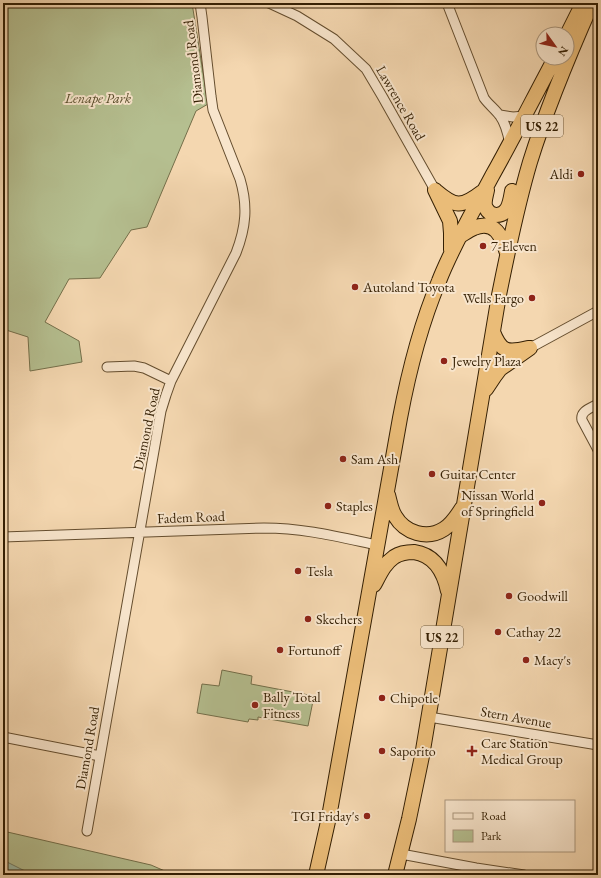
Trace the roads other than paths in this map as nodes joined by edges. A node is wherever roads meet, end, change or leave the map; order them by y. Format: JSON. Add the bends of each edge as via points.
{"nodes":[{"id":1,"x":200,"y":3,"type":"edge"},
{"id":2,"x":208,"y":3,"type":"edge"},
{"id":3,"x":269,"y":3,"type":"edge"},
{"id":4,"x":447,"y":3,"type":"edge"},
{"id":5,"x":583,"y":3,"type":"edge"},
{"id":6,"x":592,"y":3,"type":"edge"},
{"id":7,"x":202,"y":17,"type":"junction"},
{"id":8,"x":572,"y":26,"type":"edge"},
{"id":9,"x":551,"y":66,"type":"edge"},
{"id":10,"x":500,"y":115,"type":"junction"},
{"id":11,"x":525,"y":116,"type":"junction"},
{"id":12,"x":544,"y":121,"type":"junction"},
{"id":13,"x":510,"y":144,"type":"junction"},
{"id":14,"x":486,"y":186,"type":"junction"},
{"id":15,"x":435,"y":190,"type":"junction"},
{"id":16,"x":460,"y":236,"type":"junction"},
{"id":17,"x":507,"y":253,"type":"junction"},
{"id":18,"x":450,"y":256,"type":"junction"},
{"id":19,"x":598,"y":311,"type":"edge"},
{"id":20,"x":493,"y":332,"type":"junction"},
{"id":21,"x":530,"y":348,"type":"junction"},
{"id":22,"x":107,"y":367,"type":"dead end"},
{"id":23,"x":171,"y":381,"type":"junction"},
{"id":24,"x":482,"y":397,"type":"junction"},
{"id":25,"x":598,"y":404,"type":"edge"},
{"id":26,"x":598,"y":450,"type":"edge"},
{"id":27,"x":387,"y":491,"type":"junction"},
{"id":28,"x":464,"y":506,"type":"junction"},
{"id":29,"x":140,"y":532,"type":"junction"},
{"id":30,"x":3,"y":537,"type":"edge"},
{"id":31,"x":378,"y":545,"type":"junction"},
{"id":32,"x":449,"y":595,"type":"junction"},
{"id":33,"x":369,"y":596,"type":"junction"},
{"id":34,"x":429,"y":717,"type":"junction"},
{"id":35,"x":3,"y":737,"type":"edge"},
{"id":36,"x":598,"y":745,"type":"edge"},
{"id":37,"x":100,"y":756,"type":"junction"},
{"id":38,"x":87,"y":831,"type":"dead end"},
{"id":39,"x":400,"y":854,"type":"junction"},
{"id":40,"x":318,"y":873,"type":"edge"},
{"id":41,"x":395,"y":875,"type":"edge"},
{"id":42,"x":524,"y":875,"type":"edge"}],
"edges":[{"from":1,"to":7,"type":"street","name":"Diamond Road"},
{"from":2,"to":7,"type":"street"},
{"from":3,"to":15,"type":"street","name":"Lawrence Road","via":[[297,16],[334,39],[366,69]]},
{"from":4,"to":10,"type":"street","via":[[484,98]]},
{"from":5,"to":8,"type":"highway"},
{"from":6,"to":12,"type":"highway","number":"US 22"},
{"from":7,"to":23,"type":"street","name":"Diamond Road","via":[[210,96],[243,188],[245,219],[236,253]]},
{"from":9,"to":11,"type":"highway","number":"US 22"},
{"from":10,"to":11,"type":"street"},
{"from":10,"to":13,"type":"street"},
{"from":11,"to":13,"type":"highway","number":"US 22"},
{"from":12,"to":14,"type":"highway","via":[[528,152],[508,207],[501,214],[493,214],[486,209]]},
{"from":12,"to":17,"type":"highway","number":"US 22","via":[[526,174]]},
{"from":13,"to":14,"type":"highway","number":"US 22"},
{"from":14,"to":15,"type":"highway","via":[[469,202],[461,203],[448,200]]},
{"from":14,"to":16,"type":"highway","number":"US 22"},
{"from":15,"to":18,"type":"highway","via":[[450,221]]},
{"from":16,"to":17,"type":"highway","via":[[475,227],[495,229],[501,236]]},
{"from":16,"to":18,"type":"highway","number":"US 22"},
{"from":17,"to":20,"type":"highway","number":"US 22"},
{"from":18,"to":27,"type":"highway","number":"US 22","via":[[432,298],[414,352]]},
{"from":19,"to":21,"type":"street"},
{"from":20,"to":21,"type":"highway","via":[[498,343],[506,350]]},
{"from":20,"to":24,"type":"highway","number":"US 22"},
{"from":21,"to":24,"type":"highway","via":[[500,370]]},
{"from":22,"to":23,"type":"street","via":[[144,368]]},
{"from":23,"to":29,"type":"street","name":"Diamond Road","via":[[161,411]]},
{"from":24,"to":28,"type":"highway","number":"US 22"},
{"from":25,"to":26,"type":"street","via":[[581,417]]},
{"from":27,"to":28,"type":"highway","via":[[398,520],[407,529],[418,534],[444,530]]},
{"from":27,"to":31,"type":"highway","number":"US 22"},
{"from":28,"to":32,"type":"highway","number":"US 22"},
{"from":29,"to":30,"type":"street","name":"Fadem Road"},
{"from":29,"to":31,"type":"street","name":"Fadem Road","via":[[283,528]]},
{"from":29,"to":37,"type":"street","name":"Diamond Road"},
{"from":31,"to":33,"type":"highway","number":"US 22"},
{"from":32,"to":33,"type":"highway","via":[[444,576],[435,562],[421,554],[407,552],[386,564]]},
{"from":32,"to":34,"type":"highway","number":"US 22"},
{"from":33,"to":40,"type":"highway","number":"US 22"},
{"from":34,"to":36,"type":"street","name":"Stern Avenue"},
{"from":34,"to":39,"type":"highway","number":"US 22"},
{"from":35,"to":37,"type":"street"},
{"from":37,"to":38,"type":"street","name":"Diamond Road"},
{"from":39,"to":41,"type":"highway","number":"US 22"},
{"from":39,"to":42,"type":"street"}]}
